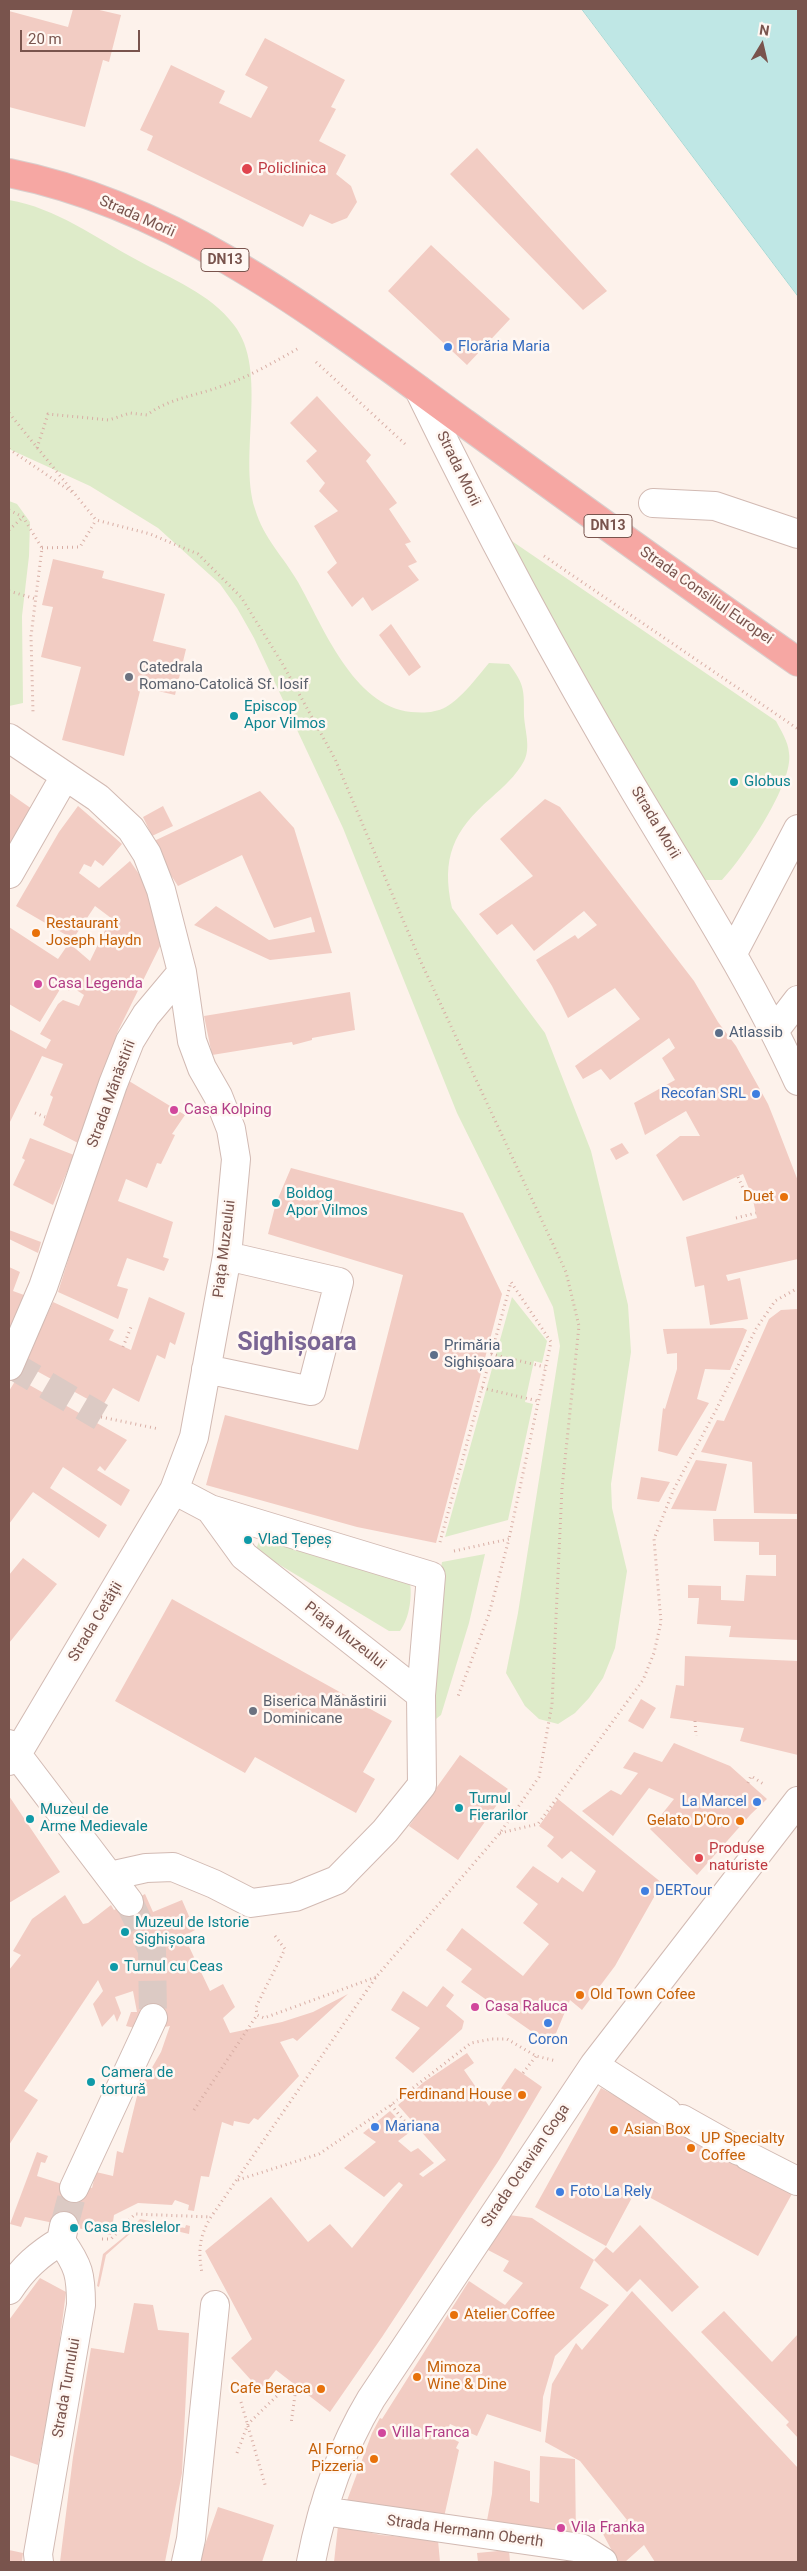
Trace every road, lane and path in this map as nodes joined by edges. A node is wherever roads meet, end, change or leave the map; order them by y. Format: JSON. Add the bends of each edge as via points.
{"nodes":[{"id":1,"x":9,"y":173,"type":"edge"},
{"id":2,"x":321,"y":321,"type":"junction"},
{"id":3,"x":419,"y":390,"type":"junction"},
{"id":4,"x":9,"y":413,"type":"edge"},
{"id":5,"x":9,"y":449,"type":"edge"},
{"id":6,"x":37,"y":449,"type":"junction"},
{"id":7,"x":76,"y":495,"type":"junction"},
{"id":8,"x":653,"y":503,"type":"dead end"},
{"id":9,"x":9,"y":510,"type":"edge"},
{"id":10,"x":23,"y":517,"type":"junction"},
{"id":11,"x":96,"y":520,"type":"junction"},
{"id":12,"x":9,"y":530,"type":"edge"},
{"id":13,"x":798,"y":534,"type":"edge"},
{"id":14,"x":42,"y":548,"type":"junction"},
{"id":15,"x":9,"y":591,"type":"edge"},
{"id":16,"x":36,"y":599,"type":"junction"},
{"id":17,"x":798,"y":662,"type":"edge"},
{"id":18,"x":9,"y":738,"type":"edge"},
{"id":19,"x":34,"y":756,"type":"junction"},
{"id":20,"x":65,"y":776,"type":"junction"},
{"id":21,"x":798,"y":829,"type":"edge"},
{"id":22,"x":9,"y":874,"type":"edge"},
{"id":23,"x":733,"y":952,"type":"junction"},
{"id":24,"x":182,"y":972,"type":"junction"},
{"id":25,"x":798,"y":1000,"type":"edge"},
{"id":26,"x":775,"y":1030,"type":"junction"},
{"id":27,"x":798,"y":1081,"type":"edge"},
{"id":28,"x":35,"y":1112,"type":"dead end"},
{"id":29,"x":45,"y":1117,"type":"dead end"},
{"id":30,"x":738,"y":1177,"type":"dead end"},
{"id":31,"x":748,"y":1199,"type":"dead end"},
{"id":32,"x":756,"y":1213,"type":"dead end"},
{"id":33,"x":736,"y":1218,"type":"dead end"},
{"id":34,"x":227,"y":1256,"type":"junction"},
{"id":35,"x":798,"y":1288,"type":"edge"},
{"id":36,"x":131,"y":1327,"type":"dead end"},
{"id":37,"x":123,"y":1346,"type":"dead end"},
{"id":38,"x":491,"y":1354,"type":"junction"},
{"id":39,"x":9,"y":1366,"type":"edge"},
{"id":40,"x":545,"y":1367,"type":"junction"},
{"id":41,"x":206,"y":1369,"type":"junction"},
{"id":42,"x":482,"y":1388,"type":"junction"},
{"id":43,"x":538,"y":1401,"type":"junction"},
{"id":44,"x":101,"y":1417,"type":"tunnel mouth"},
{"id":45,"x":194,"y":1437,"type":"junction"},
{"id":46,"x":174,"y":1490,"type":"junction"},
{"id":47,"x":210,"y":1509,"type":"junction"},
{"id":48,"x":509,"y":1539,"type":"junction"},
{"id":49,"x":433,"y":1565,"type":"junction"},
{"id":50,"x":421,"y":1695,"type":"junction"},
{"id":51,"x":454,"y":1708,"type":"dead end"},
{"id":52,"x":695,"y":1721,"type":"dead end"},
{"id":53,"x":696,"y":1736,"type":"dead end"},
{"id":54,"x":12,"y":1753,"type":"edge"},
{"id":55,"x":748,"y":1783,"type":"dead end"},
{"id":56,"x":771,"y":1788,"type":"dead end"},
{"id":57,"x":798,"y":1801,"type":"edge"},
{"id":58,"x":500,"y":1833,"type":"junction"},
{"id":59,"x":110,"y":1876,"type":"junction"},
{"id":60,"x":130,"y":1902,"type":"tunnel mouth"},
{"id":61,"x":251,"y":1903,"type":"junction"},
{"id":62,"x":376,"y":1977,"type":"junction"},
{"id":63,"x":257,"y":2015,"type":"junction"},
{"id":64,"x":153,"y":2018,"type":"tunnel mouth"},
{"id":65,"x":536,"y":2056,"type":"junction"},
{"id":66,"x":594,"y":2066,"type":"junction"},
{"id":67,"x":523,"y":2073,"type":"dead end"},
{"id":68,"x":391,"y":2105,"type":"junction"},
{"id":69,"x":194,"y":2110,"type":"dead end"},
{"id":70,"x":412,"y":2130,"type":"dead end"},
{"id":71,"x":237,"y":2180,"type":"junction"},
{"id":72,"x":797,"y":2181,"type":"edge"},
{"id":73,"x":74,"y":2188,"type":"tunnel mouth"},
{"id":74,"x":211,"y":2217,"type":"junction"},
{"id":75,"x":63,"y":2233,"type":"junction"},
{"id":76,"x":9,"y":2290,"type":"edge"},
{"id":77,"x":215,"y":2305,"type":"joint"},
{"id":78,"x":248,"y":2424,"type":"dead end"},
{"id":79,"x":291,"y":2424,"type":"dead end"},
{"id":80,"x":322,"y":2511,"type":"junction"},
{"id":81,"x":39,"y":2558,"type":"edge"},
{"id":82,"x":186,"y":2562,"type":"edge"},
{"id":83,"x":311,"y":2562,"type":"edge"},
{"id":84,"x":603,"y":2562,"type":"edge"}],
"edges":[{"from":1,"to":2,"type":"highway","name":"Strada Morii","number":"DN13","via":[[84,193],[143,217],[246,272]]},
{"from":2,"to":3,"type":"highway","name":"Strada Morii","number":"DN13"},
{"from":2,"to":6,"type":"path","via":[[300,347],[268,365],[224,386],[161,404],[147,415],[130,413],[109,420],[48,414]]},
{"from":3,"to":17,"type":"highway","name":"Strada Consiliul Europei","number":"DN13"},
{"from":3,"to":23,"type":"street","name":"Strada Morii","via":[[478,512],[554,653]]},
{"from":4,"to":6,"type":"path"},
{"from":5,"to":7,"type":"path"},
{"from":6,"to":7,"type":"path"},
{"from":7,"to":11,"type":"path"},
{"from":8,"to":13,"type":"street","via":[[715,506]]},
{"from":9,"to":10,"type":"path"},
{"from":10,"to":12,"type":"path"},
{"from":10,"to":14,"type":"path"},
{"from":11,"to":14,"type":"path","via":[[80,547]]},
{"from":11,"to":58,"type":"path","via":[[150,534],[198,554],[241,597],[335,759],[420,960],[566,1272],[579,1326],[562,1488],[552,1704],[539,1778]]},
{"from":14,"to":16,"type":"path"},
{"from":15,"to":16,"type":"path"},
{"from":16,"to":19,"type":"path","via":[[31,636]]},
{"from":18,"to":19,"type":"street"},
{"from":19,"to":20,"type":"street"},
{"from":20,"to":22,"type":"street"},
{"from":20,"to":24,"type":"street","via":[[121,818],[146,854],[161,890]]},
{"from":21,"to":23,"type":"street"},
{"from":23,"to":26,"type":"street","name":"Strada Morii"},
{"from":24,"to":34,"type":"street","name":"Piața Muzeului","via":[[192,1041],[231,1130],[236,1158]]},
{"from":24,"to":39,"type":"street","name":"Strada Mănăstirii","via":[[146,1015],[130,1041],[46,1280]]},
{"from":25,"to":26,"type":"street"},
{"from":26,"to":27,"type":"street","name":"Strada Morii"},
{"from":28,"to":29,"type":"path"},
{"from":30,"to":31,"type":"path"},
{"from":32,"to":33,"type":"path"},
{"from":34,"to":41,"type":"street","name":"Piața Muzeului"},
{"from":34,"to":41,"type":"street","via":[[339,1282],[311,1391]]},
{"from":35,"to":58,"type":"path","via":[[775,1301],[756,1329],[673,1491],[654,1538],[662,1622],[643,1680],[538,1824]]},
{"from":36,"to":37,"type":"path"},
{"from":38,"to":40,"type":"path"},
{"from":38,"to":40,"type":"path","via":[[511,1282],[551,1342]]},
{"from":38,"to":42,"type":"path"},
{"from":40,"to":43,"type":"path"},
{"from":41,"to":45,"type":"street","name":"Piața Muzeului"},
{"from":42,"to":43,"type":"path"},
{"from":42,"to":49,"type":"path"},
{"from":43,"to":48,"type":"path"},
{"from":44,"to":45,"type":"path"},
{"from":45,"to":46,"type":"street","name":"Piața Muzeului"},
{"from":46,"to":47,"type":"street","name":"Piața Muzeului"},
{"from":46,"to":54,"type":"street","name":"Strada Cetății"},
{"from":47,"to":49,"type":"street","name":"Piața Muzeului"},
{"from":47,"to":50,"type":"street","name":"Piața Muzeului","via":[[244,1556]]},
{"from":48,"to":49,"type":"path"},
{"from":48,"to":51,"type":"path","via":[[489,1614]]},
{"from":49,"to":50,"type":"street"},
{"from":50,"to":61,"type":"street","via":[[422,1784],[385,1831],[337,1880],[295,1897]]},
{"from":52,"to":53,"type":"path"},
{"from":54,"to":59,"type":"street"},
{"from":55,"to":56,"type":"path","via":[[751,1776]]},
{"from":57,"to":66,"type":"street","name":"Strada Octavian Goga"},
{"from":58,"to":62,"type":"path"},
{"from":59,"to":60,"type":"street"},
{"from":59,"to":61,"type":"street","via":[[146,1868],[172,1867]]},
{"from":61,"to":63,"type":"path","via":[[285,1949],[260,1996]]},
{"from":62,"to":63,"type":"path","via":[[272,2017]]},
{"from":62,"to":71,"type":"path"},
{"from":63,"to":69,"type":"path"},
{"from":64,"to":73,"type":"street"},
{"from":65,"to":66,"type":"path"},
{"from":65,"to":67,"type":"path"},
{"from":65,"to":68,"type":"path","via":[[507,2039],[492,2038],[471,2043]]},
{"from":66,"to":72,"type":"street","via":[[674,2116]]},
{"from":66,"to":80,"type":"street","name":"Strada Octavian Goga","via":[[355,2425]]},
{"from":68,"to":70,"type":"path"},
{"from":68,"to":71,"type":"path","via":[[319,2154]]},
{"from":71,"to":74,"type":"path"},
{"from":74,"to":75,"type":"path","via":[[135,2214],[111,2239]]},
{"from":74,"to":77,"type":"path","via":[[203,2230],[199,2253],[202,2275]]},
{"from":75,"to":76,"type":"street","via":[[27,2266]]},
{"from":75,"to":81,"type":"street","name":"Strada Turnului","via":[[76,2262],[81,2283],[81,2305]]},
{"from":77,"to":82,"type":"street"},
{"from":78,"to":79,"type":"path","via":[[285,2388],[295,2395]]},
{"from":80,"to":83,"type":"street","name":"Strada Octavian Goga"},
{"from":80,"to":84,"type":"street","name":"Strada Hermann Oberth","via":[[581,2548]]}]}
